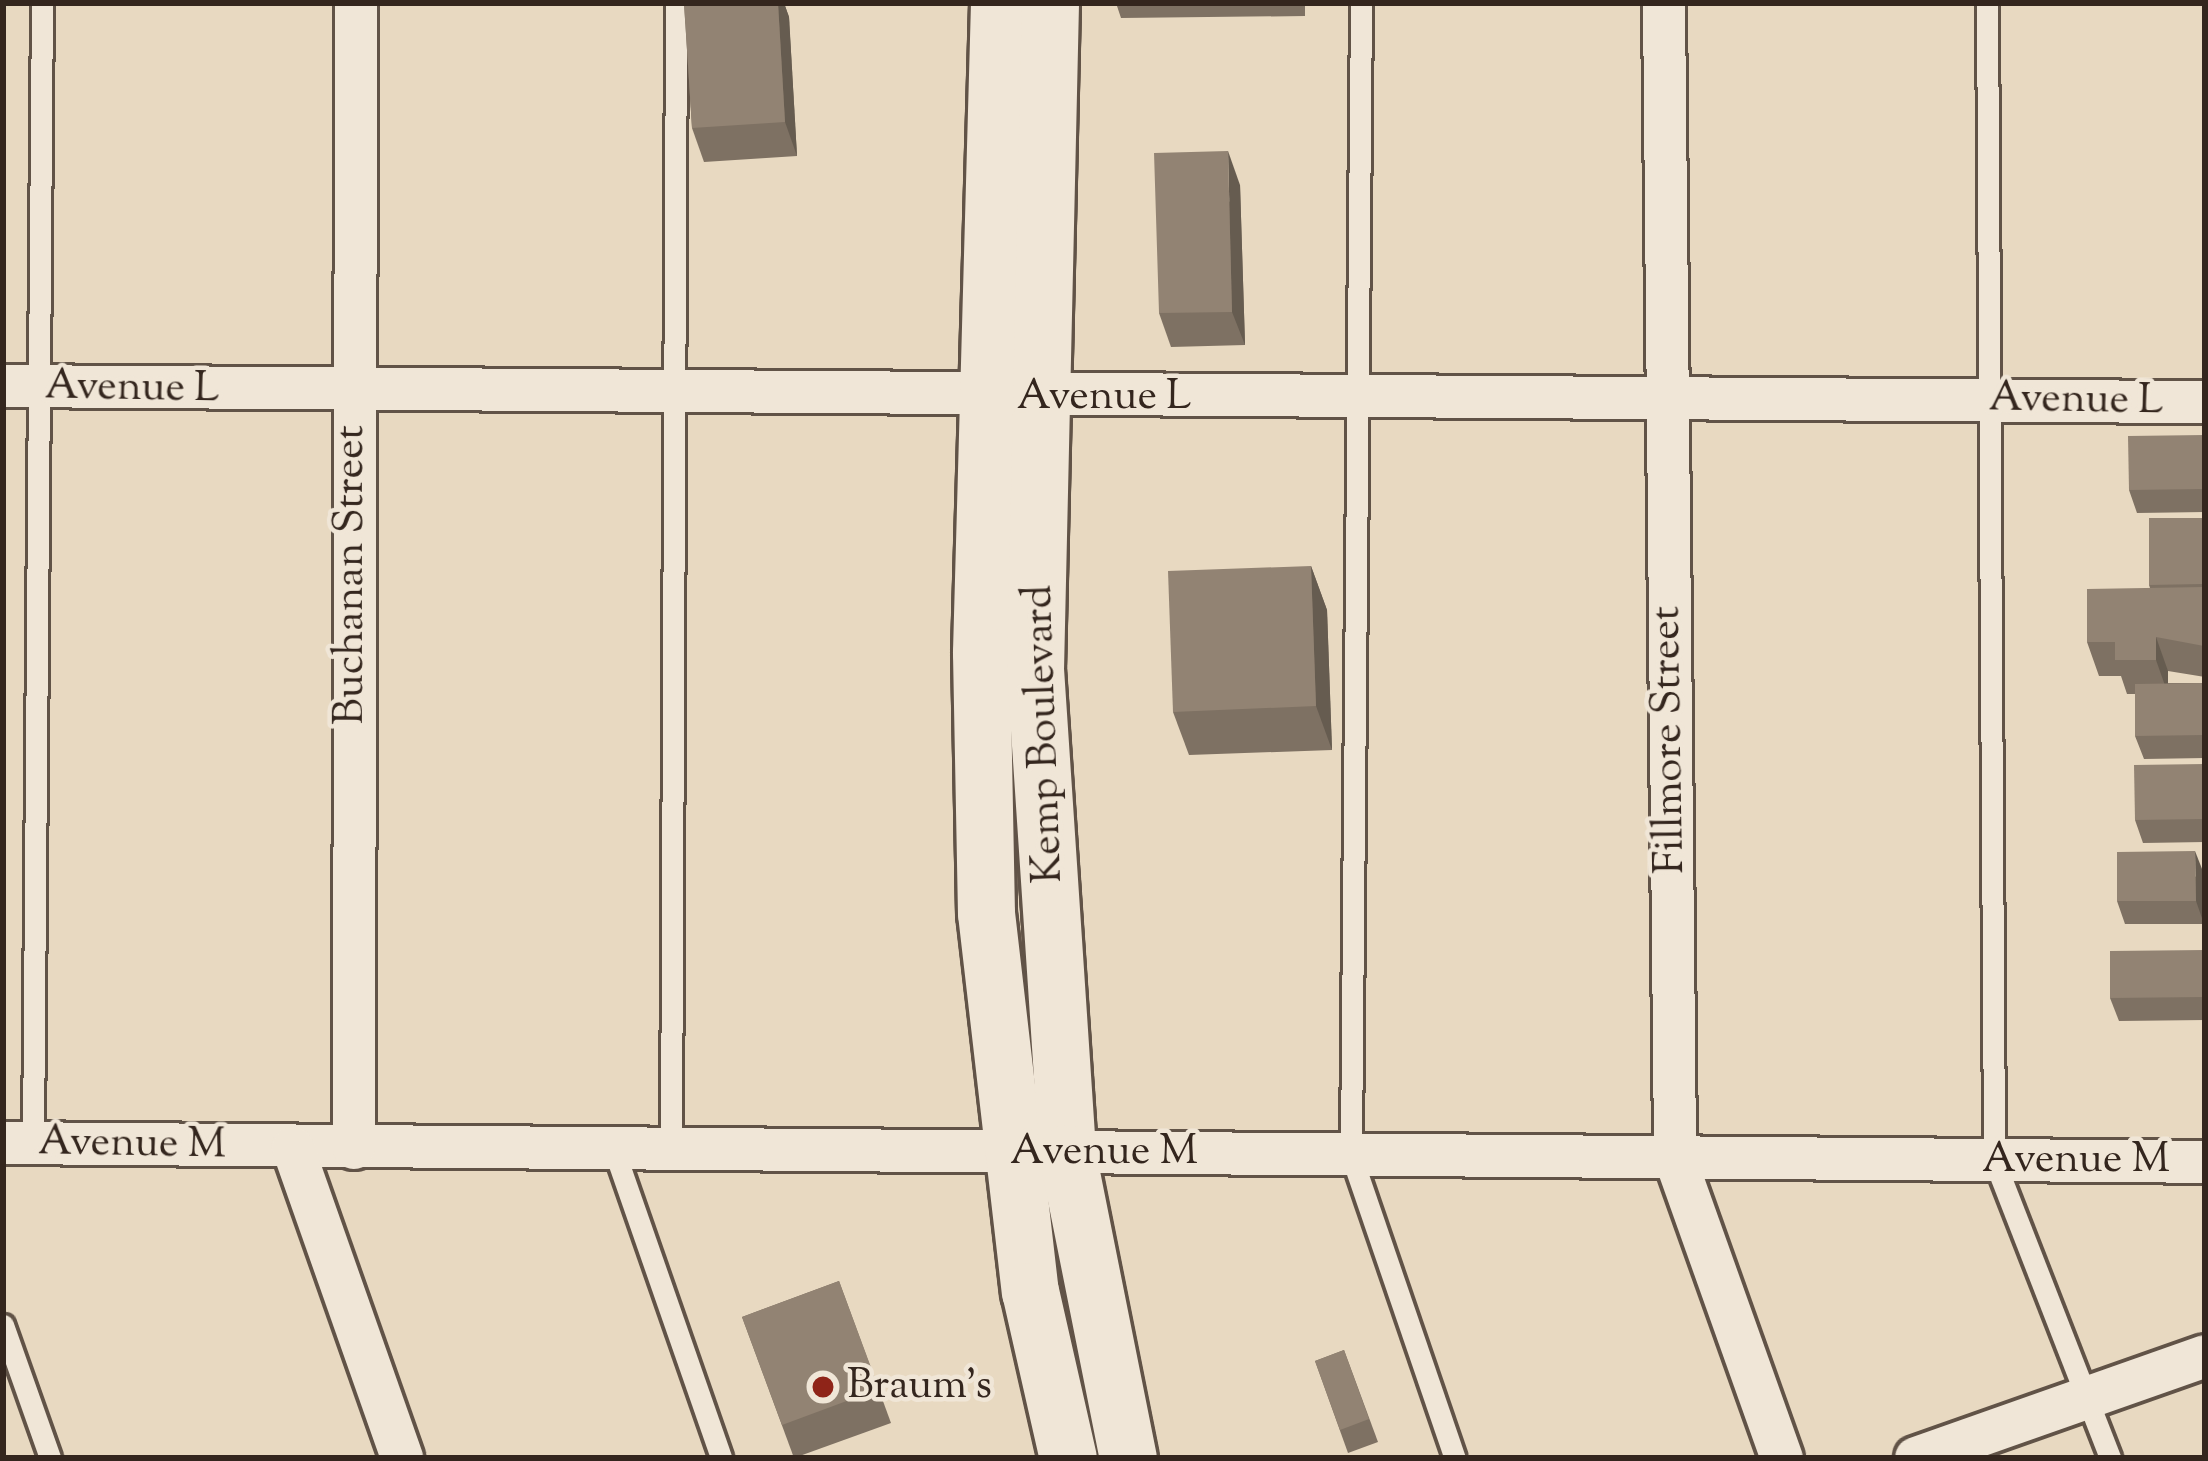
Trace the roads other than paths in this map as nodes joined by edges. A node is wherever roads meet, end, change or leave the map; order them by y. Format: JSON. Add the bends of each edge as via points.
{"nodes":[{"id":1,"x":42,"y":3,"type":"edge"},
{"id":2,"x":356,"y":3,"type":"edge"},
{"id":3,"x":676,"y":3,"type":"edge"},
{"id":4,"x":999,"y":3,"type":"edge"},
{"id":5,"x":1050,"y":3,"type":"edge"},
{"id":6,"x":1361,"y":3,"type":"edge"},
{"id":7,"x":1664,"y":3,"type":"edge"},
{"id":8,"x":1987,"y":3,"type":"edge"},
{"id":9,"x":21,"y":387,"type":"edge"},
{"id":10,"x":352,"y":392,"type":"junction"},
{"id":11,"x":666,"y":395,"type":"junction"},
{"id":12,"x":1357,"y":397,"type":"junction"},
{"id":13,"x":1667,"y":397,"type":"junction"},
{"id":14,"x":1020,"y":398,"type":"junction"},
{"id":15,"x":1987,"y":400,"type":"junction"},
{"id":16,"x":2205,"y":402,"type":"edge"},
{"id":17,"x":18,"y":1143,"type":"edge"},
{"id":18,"x":293,"y":1148,"type":"junction"},
{"id":19,"x":355,"y":1148,"type":"junction"},
{"id":20,"x":614,"y":1150,"type":"junction"},
{"id":21,"x":671,"y":1150,"type":"junction"},
{"id":22,"x":1011,"y":1152,"type":"junction"},
{"id":23,"x":1067,"y":1153,"type":"junction"},
{"id":24,"x":1351,"y":1155,"type":"junction"},
{"id":25,"x":1675,"y":1158,"type":"junction"},
{"id":26,"x":1994,"y":1160,"type":"junction"},
{"id":27,"x":2205,"y":1162,"type":"edge"},
{"id":28,"x":3,"y":1325,"type":"edge"},
{"id":29,"x":2205,"y":1356,"type":"edge"},
{"id":30,"x":2089,"y":1397,"type":"junction"},
{"id":31,"x":50,"y":1458,"type":"edge"},
{"id":32,"x":402,"y":1458,"type":"edge"},
{"id":33,"x":721,"y":1458,"type":"edge"},
{"id":34,"x":1068,"y":1458,"type":"edge"},
{"id":35,"x":1128,"y":1458,"type":"edge"},
{"id":36,"x":1455,"y":1458,"type":"edge"},
{"id":37,"x":1782,"y":1458,"type":"edge"},
{"id":38,"x":1916,"y":1458,"type":"edge"},
{"id":39,"x":2110,"y":1458,"type":"edge"}],
"edges":[{"from":1,"to":9,"type":"lane"},
{"from":2,"to":10,"type":"street","name":"Buchanan Street"},
{"from":3,"to":11,"type":"lane"},
{"from":4,"to":14,"type":"main road","name":"Kemp Boulevard"},
{"from":5,"to":14,"type":"main road","name":"Kemp Boulevard"},
{"from":6,"to":12,"type":"lane"},
{"from":7,"to":13,"type":"street","name":"Fillmore Street"},
{"from":8,"to":15,"type":"lane"},
{"from":9,"to":10,"type":"street","name":"Avenue L"},
{"from":9,"to":17,"type":"lane"},
{"from":10,"to":11,"type":"street","name":"Avenue L"},
{"from":10,"to":19,"type":"street","name":"Buchanan Street"},
{"from":11,"to":14,"type":"street","name":"Avenue L"},
{"from":11,"to":21,"type":"lane"},
{"from":12,"to":13,"type":"street","name":"Avenue L"},
{"from":12,"to":14,"type":"street","name":"Avenue L"},
{"from":12,"to":24,"type":"lane"},
{"from":13,"to":15,"type":"street","name":"Avenue L"},
{"from":13,"to":25,"type":"street","name":"Fillmore Street"},
{"from":14,"to":22,"type":"main road","name":"Kemp Boulevard","via":[[980,732]]},
{"from":14,"to":23,"type":"main road","name":"Kemp Boulevard"},
{"from":15,"to":16,"type":"street","name":"Avenue L"},
{"from":15,"to":26,"type":"lane"},
{"from":17,"to":18,"type":"street","name":"Avenue M"},
{"from":18,"to":19,"type":"street","name":"Avenue M"},
{"from":18,"to":32,"type":"street"},
{"from":19,"to":20,"type":"street","name":"Avenue M"},
{"from":20,"to":21,"type":"street","name":"Avenue M"},
{"from":20,"to":33,"type":"lane"},
{"from":21,"to":22,"type":"street","name":"Avenue M"},
{"from":22,"to":23,"type":"street","name":"Avenue M"},
{"from":22,"to":34,"type":"main road","name":"Kemp Boulevard"},
{"from":23,"to":24,"type":"street","name":"Avenue M"},
{"from":23,"to":35,"type":"main road","name":"Kemp Boulevard"},
{"from":24,"to":25,"type":"street","name":"Avenue M"},
{"from":24,"to":36,"type":"lane"},
{"from":25,"to":26,"type":"street","name":"Avenue M"},
{"from":25,"to":37,"type":"street","name":"Fillmore Street"},
{"from":26,"to":27,"type":"street","name":"Avenue M"},
{"from":26,"to":30,"type":"lane"},
{"from":28,"to":31,"type":"lane"},
{"from":29,"to":30,"type":"street"},
{"from":30,"to":38,"type":"street"},
{"from":30,"to":39,"type":"lane"}]}
